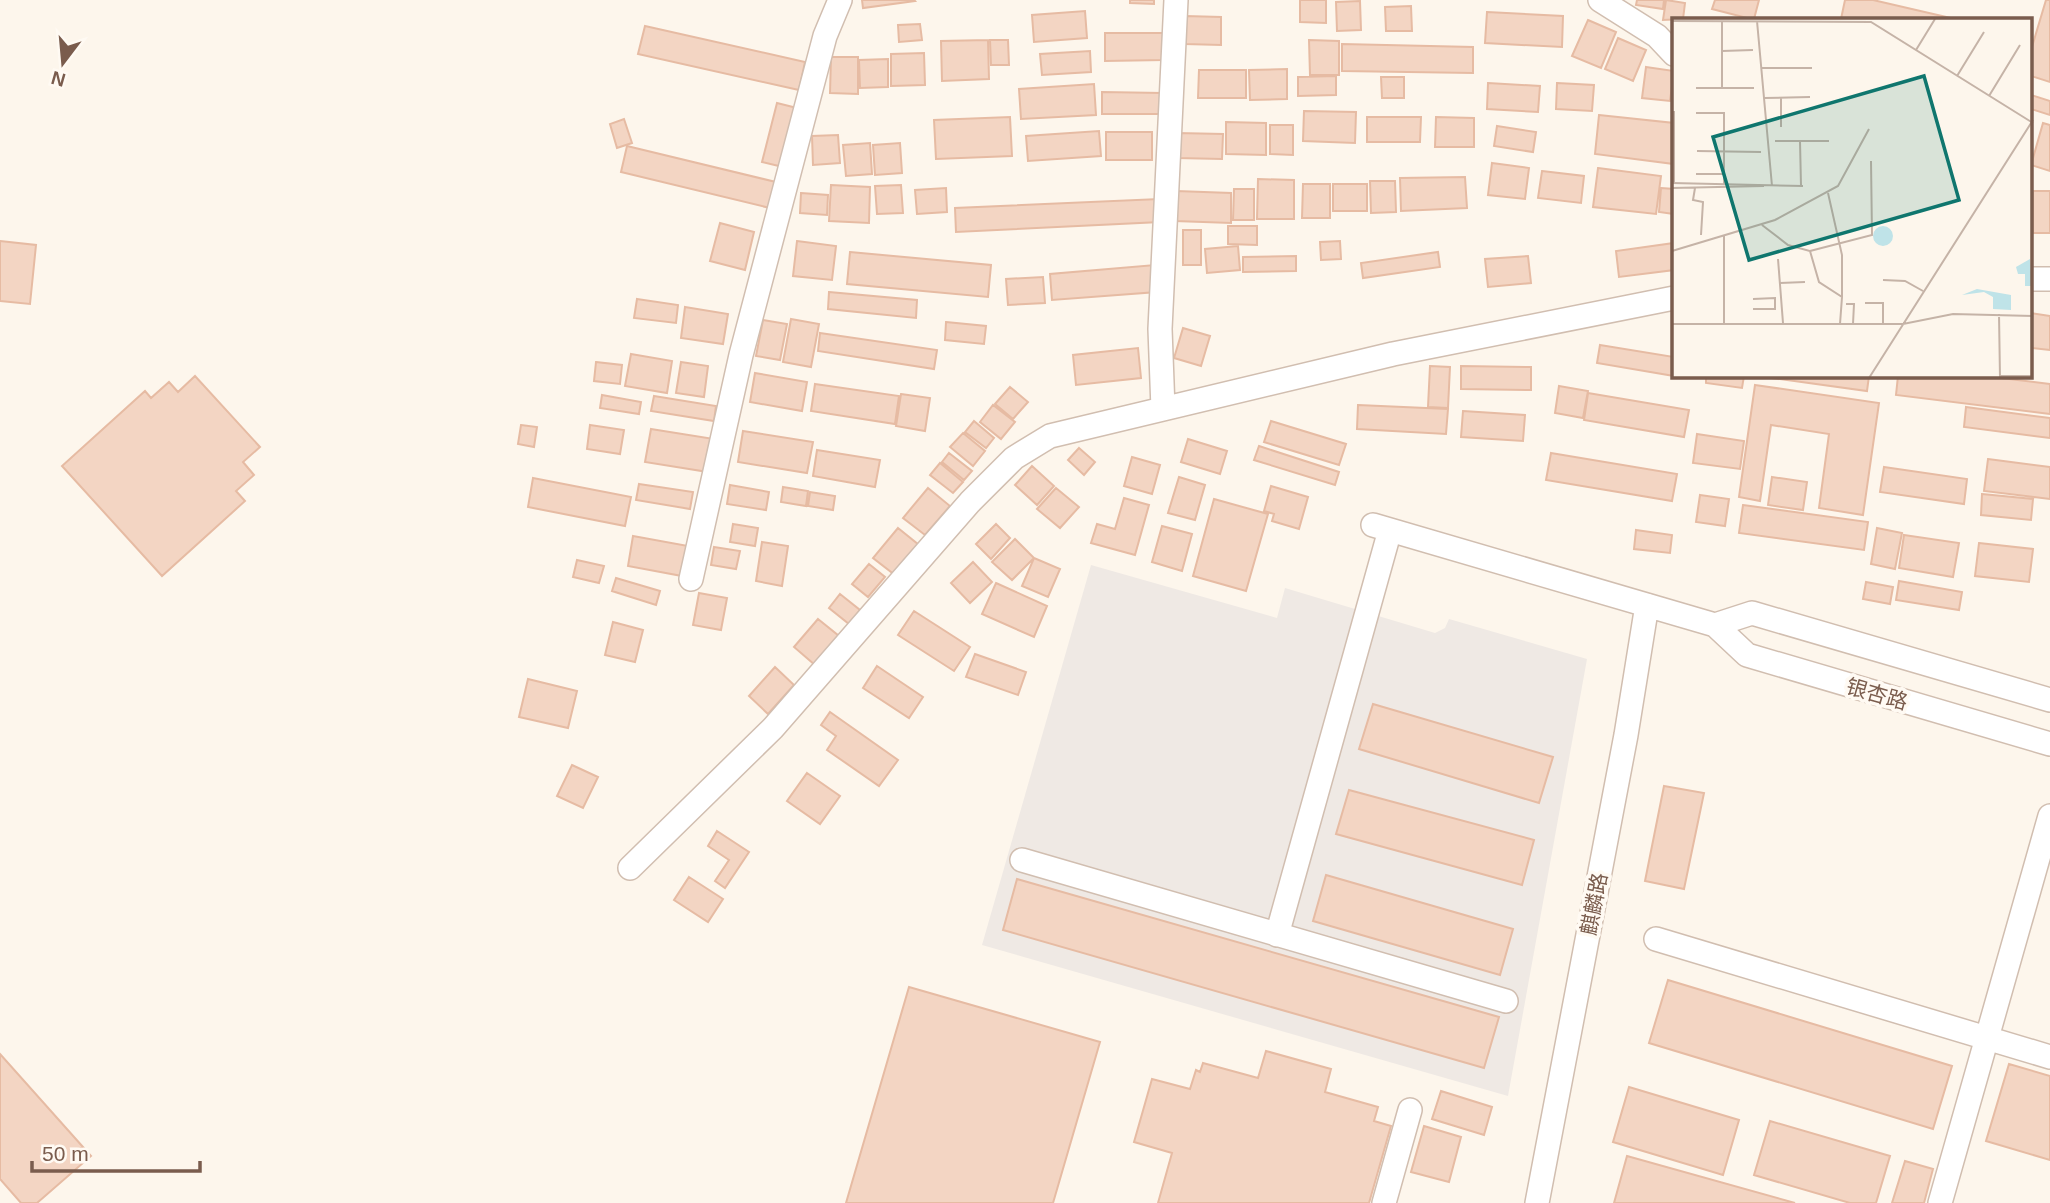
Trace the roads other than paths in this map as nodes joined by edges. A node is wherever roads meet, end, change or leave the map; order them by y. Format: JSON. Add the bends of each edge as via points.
{"nodes":[{"id":1,"x":839,"y":0,"type":"edge"},
{"id":2,"x":1176,"y":0,"type":"edge"},
{"id":3,"x":1600,"y":0,"type":"edge"},
{"id":4,"x":1672,"y":52,"type":"edge"},
{"id":5,"x":2032,"y":279,"type":"edge"},
{"id":6,"x":2050,"y":279,"type":"edge"},
{"id":7,"x":1672,"y":298,"type":"edge"},
{"id":8,"x":1163,"y":409,"type":"junction"},
{"id":9,"x":691,"y":579,"type":"dead end"},
{"id":10,"x":1647,"y":605,"type":"junction"},
{"id":11,"x":1715,"y":625,"type":"junction"},
{"id":12,"x":2050,"y":700,"type":"edge"},
{"id":13,"x":2050,"y":744,"type":"edge"},
{"id":14,"x":2048,"y":828,"type":"edge"},
{"id":15,"x":1022,"y":860,"type":"dead end"},
{"id":16,"x":630,"y":868,"type":"dead end"},
{"id":17,"x":1277,"y":935,"type":"junction"},
{"id":18,"x":1656,"y":939,"type":"dead end"},
{"id":19,"x":1506,"y":1001,"type":"dead end"},
{"id":20,"x":1986,"y":1038,"type":"junction"},
{"id":21,"x":2050,"y":1057,"type":"edge"},
{"id":22,"x":1410,"y":1110,"type":"dead end"},
{"id":23,"x":1384,"y":1203,"type":"edge"},
{"id":24,"x":1537,"y":1203,"type":"edge"},
{"id":25,"x":1940,"y":1203,"type":"edge"}],
"edges":[{"from":1,"to":9,"type":"street","via":[[825,36],[741,355]]},
{"from":2,"to":8,"type":"street","via":[[1160,329]]},
{"from":3,"to":4,"type":"street","via":[[1657,36]]},
{"from":5,"to":6,"type":"street"},
{"from":7,"to":8,"type":"street","via":[[1393,354]]},
{"from":8,"to":16,"type":"street","via":[[1050,436],[1014,458],[970,502],[773,728]]},
{"from":10,"to":11,"type":"street","name":"银杏路"},
{"from":10,"to":17,"type":"street","name":"银杏路","via":[[1381,528]]},
{"from":10,"to":24,"type":"street","name":"麒麟路"},
{"from":11,"to":12,"type":"street","name":"银杏路","via":[[1752,613]]},
{"from":11,"to":13,"type":"street","name":"银杏路","via":[[1747,655]]},
{"from":14,"to":20,"type":"street"},
{"from":15,"to":17,"type":"street"},
{"from":17,"to":19,"type":"street"},
{"from":18,"to":20,"type":"street"},
{"from":20,"to":21,"type":"street"},
{"from":20,"to":25,"type":"street"},
{"from":22,"to":23,"type":"street"}]}
